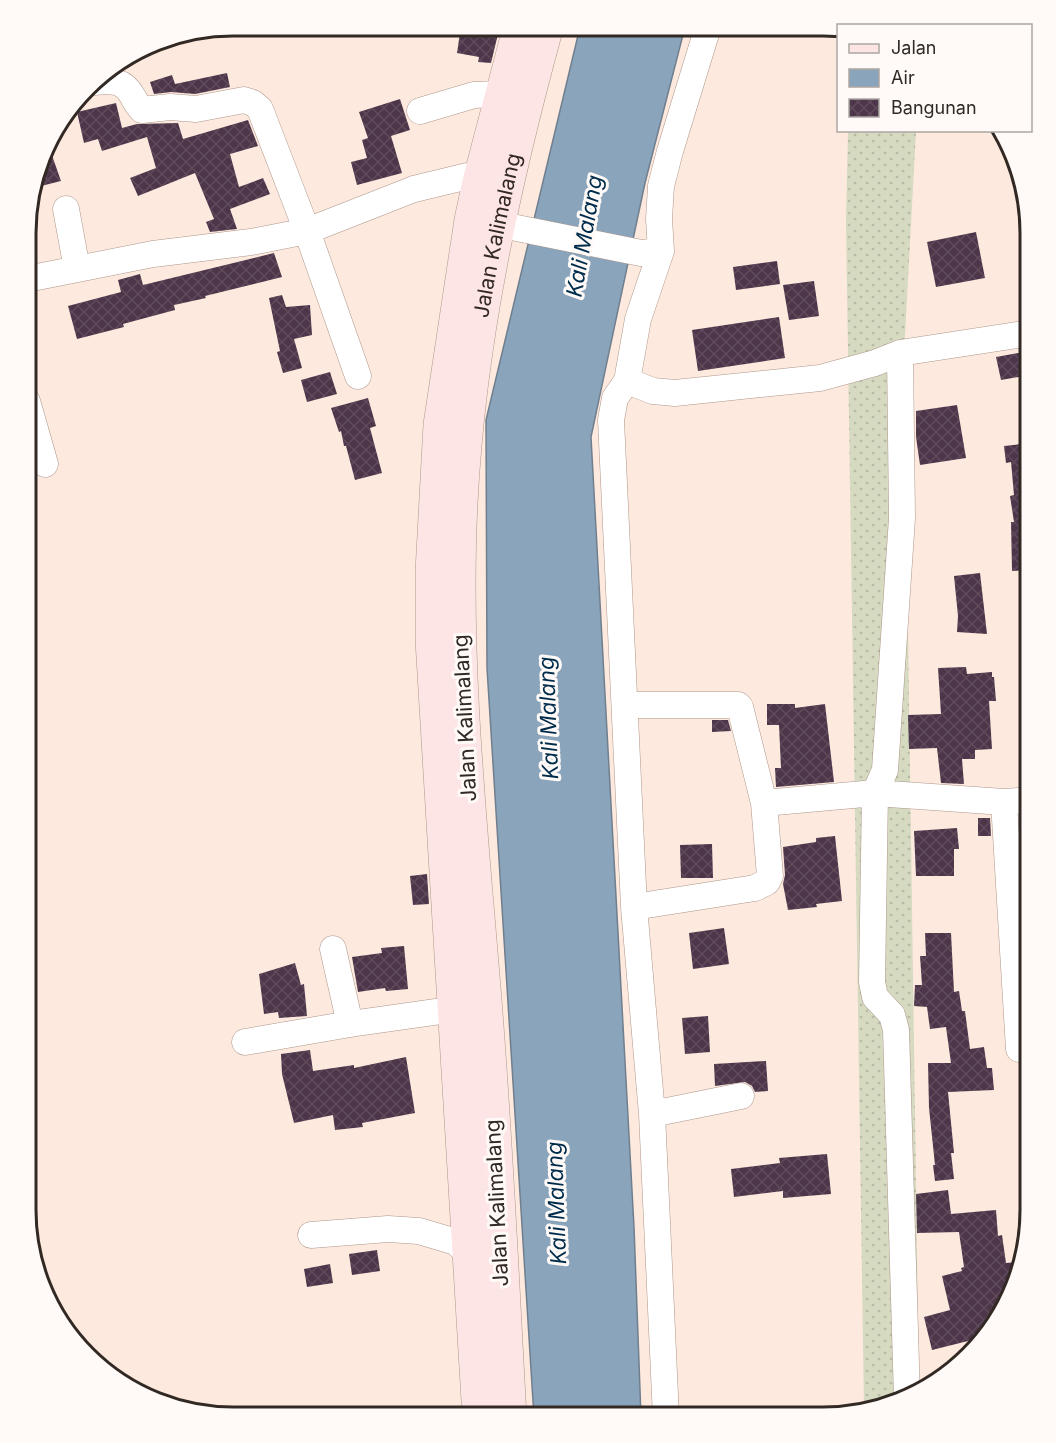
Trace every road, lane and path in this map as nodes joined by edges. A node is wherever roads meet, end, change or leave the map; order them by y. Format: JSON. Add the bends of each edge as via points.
{"nodes":[{"id":1,"x":519,"y":36,"type":"edge"},
{"id":2,"x":542,"y":36,"type":"edge"},
{"id":3,"x":705,"y":36,"type":"edge"},
{"id":4,"x":109,"y":80,"type":"edge"},
{"id":5,"x":515,"y":93,"type":"junction"},
{"id":6,"x":420,"y":111,"type":"dead end"},
{"id":7,"x":494,"y":179,"type":"junction"},
{"id":8,"x":66,"y":209,"type":"dead end"},
{"id":9,"x":510,"y":228,"type":"junction"},
{"id":10,"x":307,"y":231,"type":"junction"},
{"id":11,"x":651,"y":252,"type":"junction"},
{"id":12,"x":77,"y":269,"type":"junction"},
{"id":13,"x":36,"y":277,"type":"edge"},
{"id":14,"x":1020,"y":335,"type":"edge"},
{"id":15,"x":900,"y":353,"type":"junction"},
{"id":16,"x":357,"y":376,"type":"dead end"},
{"id":17,"x":627,"y":381,"type":"junction"},
{"id":18,"x":36,"y":432,"type":"edge"},
{"id":19,"x":45,"y":464,"type":"dead end"},
{"id":20,"x":625,"y":705,"type":"junction"},
{"id":21,"x":875,"y":793,"type":"junction"},
{"id":22,"x":1020,"y":801,"type":"edge"},
{"id":23,"x":1004,"y":802,"type":"junction"},
{"id":24,"x":764,"y":803,"type":"junction"},
{"id":25,"x":634,"y":907,"type":"junction"},
{"id":26,"x":333,"y":949,"type":"dead end"},
{"id":27,"x":470,"y":1007,"type":"junction"},
{"id":28,"x":350,"y":1024,"type":"junction"},
{"id":29,"x":245,"y":1042,"type":"dead end"},
{"id":30,"x":1019,"y":1049,"type":"dead end"},
{"id":31,"x":741,"y":1096,"type":"dead end"},
{"id":32,"x":652,"y":1114,"type":"junction"},
{"id":33,"x":311,"y":1235,"type":"dead end"},
{"id":34,"x":485,"y":1255,"type":"junction"},
{"id":35,"x":907,"y":1388,"type":"edge"},
{"id":36,"x":479,"y":1407,"type":"edge"},
{"id":37,"x":508,"y":1407,"type":"edge"},
{"id":38,"x":666,"y":1407,"type":"edge"}],
"edges":[{"from":1,"to":5,"type":"main road","name":"Jalan Kalimalang"},
{"from":2,"to":5,"type":"main road","name":"Jalan Kalimalang"},
{"from":3,"to":11,"type":"street","via":[[661,186]]},
{"from":4,"to":10,"type":"street","via":[[122,83],[139,108],[145,110],[196,109],[244,100],[253,103],[260,109]]},
{"from":5,"to":6,"type":"street","via":[[474,95]]},
{"from":5,"to":7,"type":"main road","name":"Jalan Kalimalang"},
{"from":7,"to":9,"type":"main road","name":"Jalan Kalimalang"},
{"from":7,"to":10,"type":"street","via":[[468,176],[414,189]]},
{"from":7,"to":27,"type":"main road","name":"Jalan Kalimalang","via":[[471,220],[440,425],[432,572],[433,652]]},
{"from":8,"to":12,"type":"street"},
{"from":9,"to":11,"type":"street"},
{"from":9,"to":27,"type":"main road","name":"Jalan Kalimalang","via":[[472,371],[461,500],[459,569]]},
{"from":10,"to":12,"type":"street"},
{"from":10,"to":16,"type":"street"},
{"from":11,"to":17,"type":"street"},
{"from":12,"to":13,"type":"street"},
{"from":14,"to":15,"type":"street"},
{"from":15,"to":17,"type":"street","via":[[820,378],[675,393],[654,391]]},
{"from":15,"to":21,"type":"street","via":[[902,518],[885,770]]},
{"from":17,"to":20,"type":"street","via":[[615,399],[611,420]]},
{"from":18,"to":19,"type":"street"},
{"from":20,"to":24,"type":"street","via":[[738,705]]},
{"from":20,"to":25,"type":"street"},
{"from":21,"to":23,"type":"street"},
{"from":21,"to":24,"type":"street"},
{"from":21,"to":35,"type":"street","via":[[872,990],[892,1015],[896,1030]]},
{"from":22,"to":23,"type":"street"},
{"from":23,"to":30,"type":"street"},
{"from":24,"to":25,"type":"street","via":[[770,876],[767,882],[755,888]]},
{"from":25,"to":32,"type":"street"},
{"from":26,"to":28,"type":"street"},
{"from":27,"to":28,"type":"street"},
{"from":27,"to":34,"type":"main road","name":"Jalan Kalimalang"},
{"from":28,"to":29,"type":"street"},
{"from":31,"to":32,"type":"street"},
{"from":32,"to":38,"type":"street"},
{"from":33,"to":34,"type":"street","via":[[388,1229],[419,1231]]},
{"from":34,"to":36,"type":"main road","name":"Jalan Kalimalang"},
{"from":34,"to":37,"type":"main road","name":"Jalan Kalimalang"}]}
